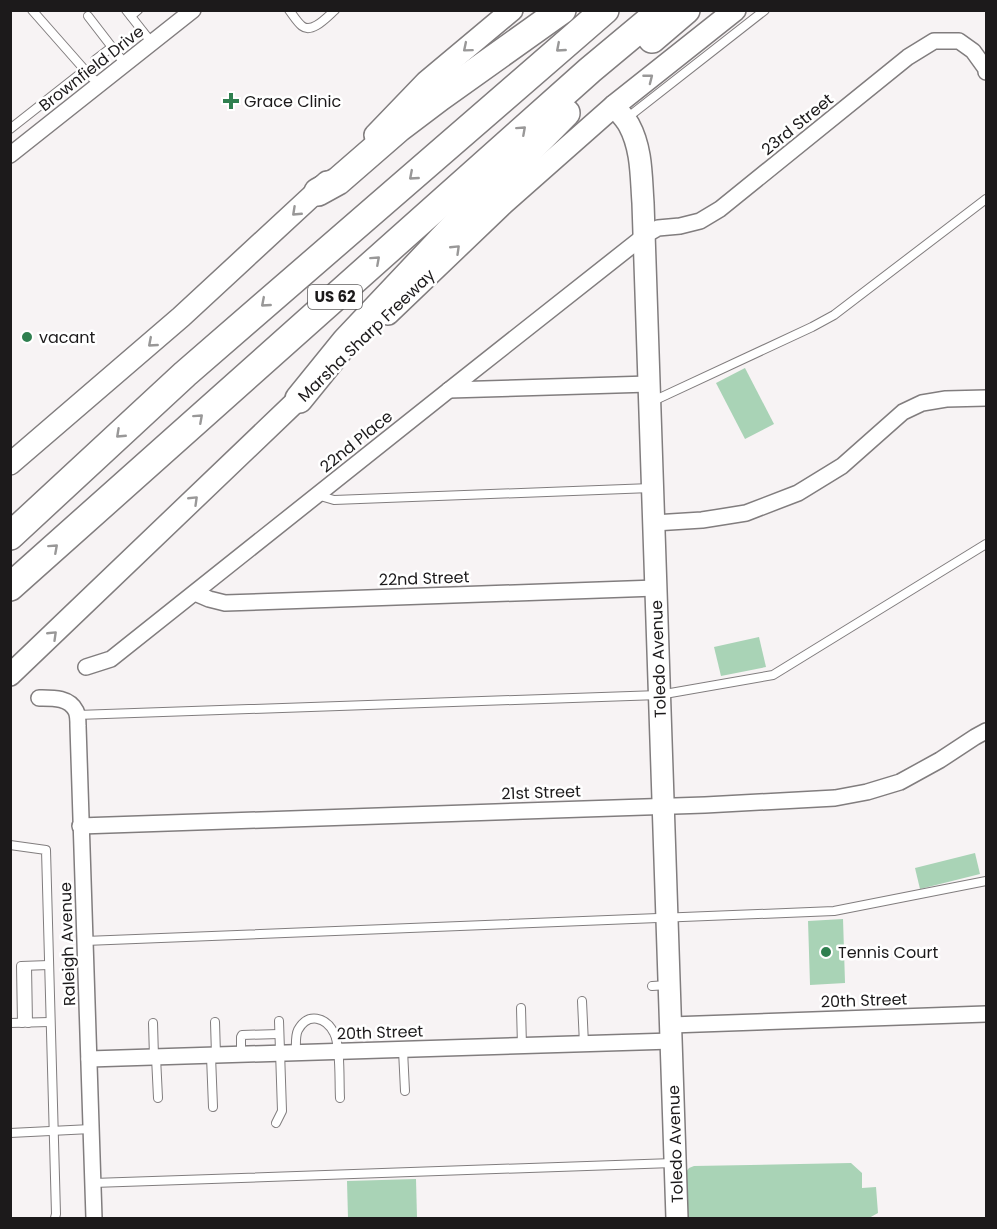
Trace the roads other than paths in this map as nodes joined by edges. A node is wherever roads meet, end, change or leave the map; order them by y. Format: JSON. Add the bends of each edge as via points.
{"nodes":[{"id":1,"x":32,"y":10,"type":"edge"},
{"id":2,"x":138,"y":10,"type":"edge"},
{"id":3,"x":193,"y":10,"type":"edge"},
{"id":4,"x":289,"y":10,"type":"edge"},
{"id":5,"x":335,"y":10,"type":"edge"},
{"id":6,"x":512,"y":10,"type":"edge"},
{"id":7,"x":562,"y":10,"type":"edge"},
{"id":8,"x":605,"y":10,"type":"edge"},
{"id":9,"x":662,"y":10,"type":"edge"},
{"id":10,"x":687,"y":10,"type":"edge"},
{"id":11,"x":735,"y":10,"type":"edge"},
{"id":12,"x":765,"y":10,"type":"edge"},
{"id":13,"x":128,"y":13,"type":"edge"},
{"id":14,"x":88,"y":16,"type":"dead end"},
{"id":15,"x":152,"y":43,"type":"junction"},
{"id":16,"x":112,"y":47,"type":"junction"},
{"id":17,"x":95,"y":60,"type":"dead end"},
{"id":18,"x":125,"y":64,"type":"junction"},
{"id":19,"x":85,"y":70,"type":"junction"},
{"id":20,"x":987,"y":72,"type":"edge"},
{"id":21,"x":100,"y":84,"type":"junction"},
{"id":22,"x":620,"y":113,"type":"junction"},
{"id":23,"x":10,"y":129,"type":"edge"},
{"id":24,"x":10,"y":154,"type":"edge"},
{"id":25,"x":318,"y":192,"type":"junction"},
{"id":26,"x":987,"y":199,"type":"edge"},
{"id":27,"x":644,"y":236,"type":"junction"},
{"id":28,"x":449,"y":390,"type":"junction"},
{"id":29,"x":650,"y":393,"type":"junction"},
{"id":30,"x":987,"y":398,"type":"edge"},
{"id":31,"x":299,"y":399,"type":"junction"},
{"id":32,"x":10,"y":464,"type":"edge"},
{"id":33,"x":653,"y":488,"type":"junction"},
{"id":34,"x":317,"y":495,"type":"junction"},
{"id":35,"x":654,"y":523,"type":"junction"},
{"id":36,"x":10,"y":536,"type":"edge"},
{"id":37,"x":987,"y":544,"type":"edge"},
{"id":38,"x":10,"y":587,"type":"edge"},
{"id":39,"x":656,"y":588,"type":"junction"},
{"id":40,"x":195,"y":593,"type":"junction"},
{"id":41,"x":86,"y":667,"type":"dead end"},
{"id":42,"x":10,"y":675,"type":"edge"},
{"id":43,"x":659,"y":695,"type":"junction"},
{"id":44,"x":39,"y":698,"type":"dead end"},
{"id":45,"x":77,"y":715,"type":"junction"},
{"id":46,"x":987,"y":731,"type":"edge"},
{"id":47,"x":663,"y":806,"type":"junction"},
{"id":48,"x":81,"y":826,"type":"junction"},
{"id":49,"x":10,"y":845,"type":"edge"},
{"id":50,"x":987,"y":881,"type":"edge"},
{"id":51,"x":667,"y":917,"type":"junction"},
{"id":52,"x":84,"y":941,"type":"junction"},
{"id":53,"x":49,"y":965,"type":"junction"},
{"id":54,"x":582,"y":1001,"type":"dead end"},
{"id":55,"x":521,"y":1008,"type":"dead end"},
{"id":56,"x":987,"y":1014,"type":"edge"},
{"id":57,"x":279,"y":1021,"type":"dead end"},
{"id":58,"x":50,"y":1022,"type":"junction"},
{"id":59,"x":215,"y":1022,"type":"dead end"},
{"id":60,"x":10,"y":1023,"type":"edge"},
{"id":61,"x":25,"y":1023,"type":"junction"},
{"id":62,"x":153,"y":1023,"type":"dead end"},
{"id":63,"x":671,"y":1033,"type":"junction"},
{"id":64,"x":279,"y":1034,"type":"junction"},
{"id":65,"x":584,"y":1044,"type":"junction"},
{"id":66,"x":522,"y":1046,"type":"junction"},
{"id":67,"x":403,"y":1050,"type":"junction"},
{"id":68,"x":338,"y":1052,"type":"junction"},
{"id":69,"x":280,"y":1053,"type":"junction"},
{"id":70,"x":296,"y":1053,"type":"junction"},
{"id":71,"x":213,"y":1055,"type":"junction"},
{"id":72,"x":241,"y":1055,"type":"junction"},
{"id":73,"x":155,"y":1057,"type":"junction"},
{"id":74,"x":89,"y":1059,"type":"junction"},
{"id":75,"x":405,"y":1091,"type":"dead end"},
{"id":76,"x":158,"y":1098,"type":"dead end"},
{"id":77,"x":339,"y":1098,"type":"dead end"},
{"id":78,"x":213,"y":1107,"type":"dead end"},
{"id":79,"x":276,"y":1123,"type":"dead end"},
{"id":80,"x":91,"y":1129,"type":"junction"},
{"id":81,"x":54,"y":1131,"type":"junction"},
{"id":82,"x":10,"y":1133,"type":"edge"},
{"id":83,"x":676,"y":1163,"type":"junction"},
{"id":84,"x":93,"y":1183,"type":"junction"},
{"id":85,"x":55,"y":1218,"type":"edge"},
{"id":86,"x":94,"y":1218,"type":"edge"},
{"id":87,"x":677,"y":1218,"type":"edge"}],
"edges":[{"from":1,"to":19,"type":"lane"},
{"from":2,"to":13,"type":"lane"},
{"from":3,"to":15,"type":"street","name":"Brownfield Drive"},
{"from":4,"to":5,"type":"lane","via":[[308,28]]},
{"from":6,"to":25,"type":"main road","one_way":true,"via":[[426,82]]},
{"from":7,"to":25,"type":"highway","via":[[440,97],[338,181]]},
{"from":8,"to":36,"type":"highway","number":"US 62","one_way":true,"via":[[185,374]]},
{"from":38,"to":9,"type":"highway","number":"US 62","one_way":true},
{"from":10,"to":31,"type":"highway","via":[[548,131],[346,341]]},
{"from":22,"to":11,"type":"main road","name":"Marsha Sharp Freeway","one_way":true},
{"from":12,"to":22,"type":"lane"},
{"from":13,"to":15,"type":"lane"},
{"from":14,"to":16,"type":"lane"},
{"from":15,"to":18,"type":"street","name":"Brownfield Drive"},
{"from":16,"to":17,"type":"lane"},
{"from":16,"to":18,"type":"lane"},
{"from":18,"to":21,"type":"street","name":"Brownfield Drive"},
{"from":19,"to":21,"type":"lane"},
{"from":19,"to":23,"type":"lane"},
{"from":20,"to":27,"type":"street","name":"23rd Street","via":[[973,51],[959,41],[934,41],[908,57],[720,209],[700,220],[658,228]]},
{"from":21,"to":24,"type":"street","name":"Brownfield Drive"},
{"from":22,"to":27,"type":"main road","name":"Toledo Avenue","via":[[638,146]]},
{"from":31,"to":22,"type":"main road","name":"Marsha Sharp Freeway","one_way":true,"via":[[503,204]]},
{"from":25,"to":32,"type":"main road","one_way":true,"via":[[181,317]]},
{"from":26,"to":29,"type":"lane","via":[[834,315]]},
{"from":27,"to":28,"type":"street","name":"22nd Place"},
{"from":27,"to":29,"type":"main road","name":"Toledo Avenue"},
{"from":28,"to":29,"type":"street"},
{"from":28,"to":34,"type":"street","name":"22nd Place"},
{"from":29,"to":33,"type":"main road","name":"Toledo Avenue"},
{"from":30,"to":35,"type":"street","via":[[946,399],[913,407],[842,465],[798,493],[757,509],[702,520]]},
{"from":42,"to":31,"type":"main road","name":"Marsha Sharp Freeway","one_way":true},
{"from":33,"to":34,"type":"lane","via":[[334,500]]},
{"from":33,"to":35,"type":"main road","name":"Toledo Avenue"},
{"from":34,"to":40,"type":"street","name":"22nd Place"},
{"from":35,"to":39,"type":"main road","name":"Toledo Avenue"},
{"from":37,"to":43,"type":"lane","via":[[773,675]]},
{"from":39,"to":40,"type":"street","name":"22nd Street","via":[[225,603]]},
{"from":39,"to":43,"type":"main road","name":"Toledo Avenue"},
{"from":40,"to":41,"type":"street","name":"22nd Place","via":[[111,659]]},
{"from":43,"to":45,"type":"lane"},
{"from":43,"to":47,"type":"main road","name":"Toledo Avenue"},
{"from":44,"to":45,"type":"street","via":[[62,699]]},
{"from":45,"to":48,"type":"street","name":"Raleigh Avenue"},
{"from":46,"to":47,"type":"street","name":"21st Street","via":[[900,782],[867,792],[835,798]]},
{"from":47,"to":48,"type":"street","name":"21st Street"},
{"from":47,"to":51,"type":"main road","name":"Toledo Avenue"},
{"from":48,"to":52,"type":"street","name":"Raleigh Avenue"},
{"from":49,"to":53,"type":"lane","via":[[46,850]]},
{"from":50,"to":51,"type":"lane","via":[[834,911]]},
{"from":51,"to":52,"type":"lane"},
{"from":51,"to":63,"type":"main road","name":"Toledo Avenue","via":[[661,985]]},
{"from":52,"to":74,"type":"street","name":"Raleigh Avenue"},
{"from":53,"to":58,"type":"lane"},
{"from":53,"to":61,"type":"lane","via":[[27,966]]},
{"from":54,"to":65,"type":"lane"},
{"from":55,"to":66,"type":"lane"},
{"from":56,"to":63,"type":"street","name":"20th Street"},
{"from":57,"to":64,"type":"lane"},
{"from":58,"to":61,"type":"lane"},
{"from":58,"to":81,"type":"lane"},
{"from":59,"to":71,"type":"lane"},
{"from":60,"to":61,"type":"lane"},
{"from":62,"to":73,"type":"lane"},
{"from":63,"to":65,"type":"street","name":"20th Street"},
{"from":63,"to":83,"type":"main road","name":"Toledo Avenue"},
{"from":64,"to":69,"type":"lane"},
{"from":64,"to":72,"type":"lane","via":[[242,1035]]},
{"from":65,"to":66,"type":"street","name":"20th Street"},
{"from":66,"to":67,"type":"street","name":"20th Street"},
{"from":67,"to":68,"type":"street","name":"20th Street"},
{"from":67,"to":75,"type":"lane"},
{"from":68,"to":70,"type":"street","name":"20th Street"},
{"from":68,"to":70,"type":"lane","via":[[336,1035],[319,1018],[304,1022],[298,1030]]},
{"from":68,"to":77,"type":"lane"},
{"from":69,"to":70,"type":"street","name":"20th Street"},
{"from":69,"to":72,"type":"street","name":"20th Street"},
{"from":69,"to":79,"type":"lane","via":[[282,1111]]},
{"from":71,"to":72,"type":"street","name":"20th Street"},
{"from":71,"to":73,"type":"street","name":"20th Street"},
{"from":71,"to":78,"type":"lane"},
{"from":73,"to":74,"type":"street","name":"20th Street"},
{"from":73,"to":76,"type":"lane"},
{"from":74,"to":80,"type":"street","name":"Raleigh Avenue"},
{"from":80,"to":81,"type":"lane"},
{"from":80,"to":84,"type":"street","name":"Raleigh Avenue"},
{"from":81,"to":82,"type":"lane"},
{"from":81,"to":85,"type":"lane"},
{"from":83,"to":84,"type":"lane"},
{"from":83,"to":87,"type":"main road","name":"Toledo Avenue"},
{"from":84,"to":86,"type":"street","name":"Raleigh Avenue"}]}
